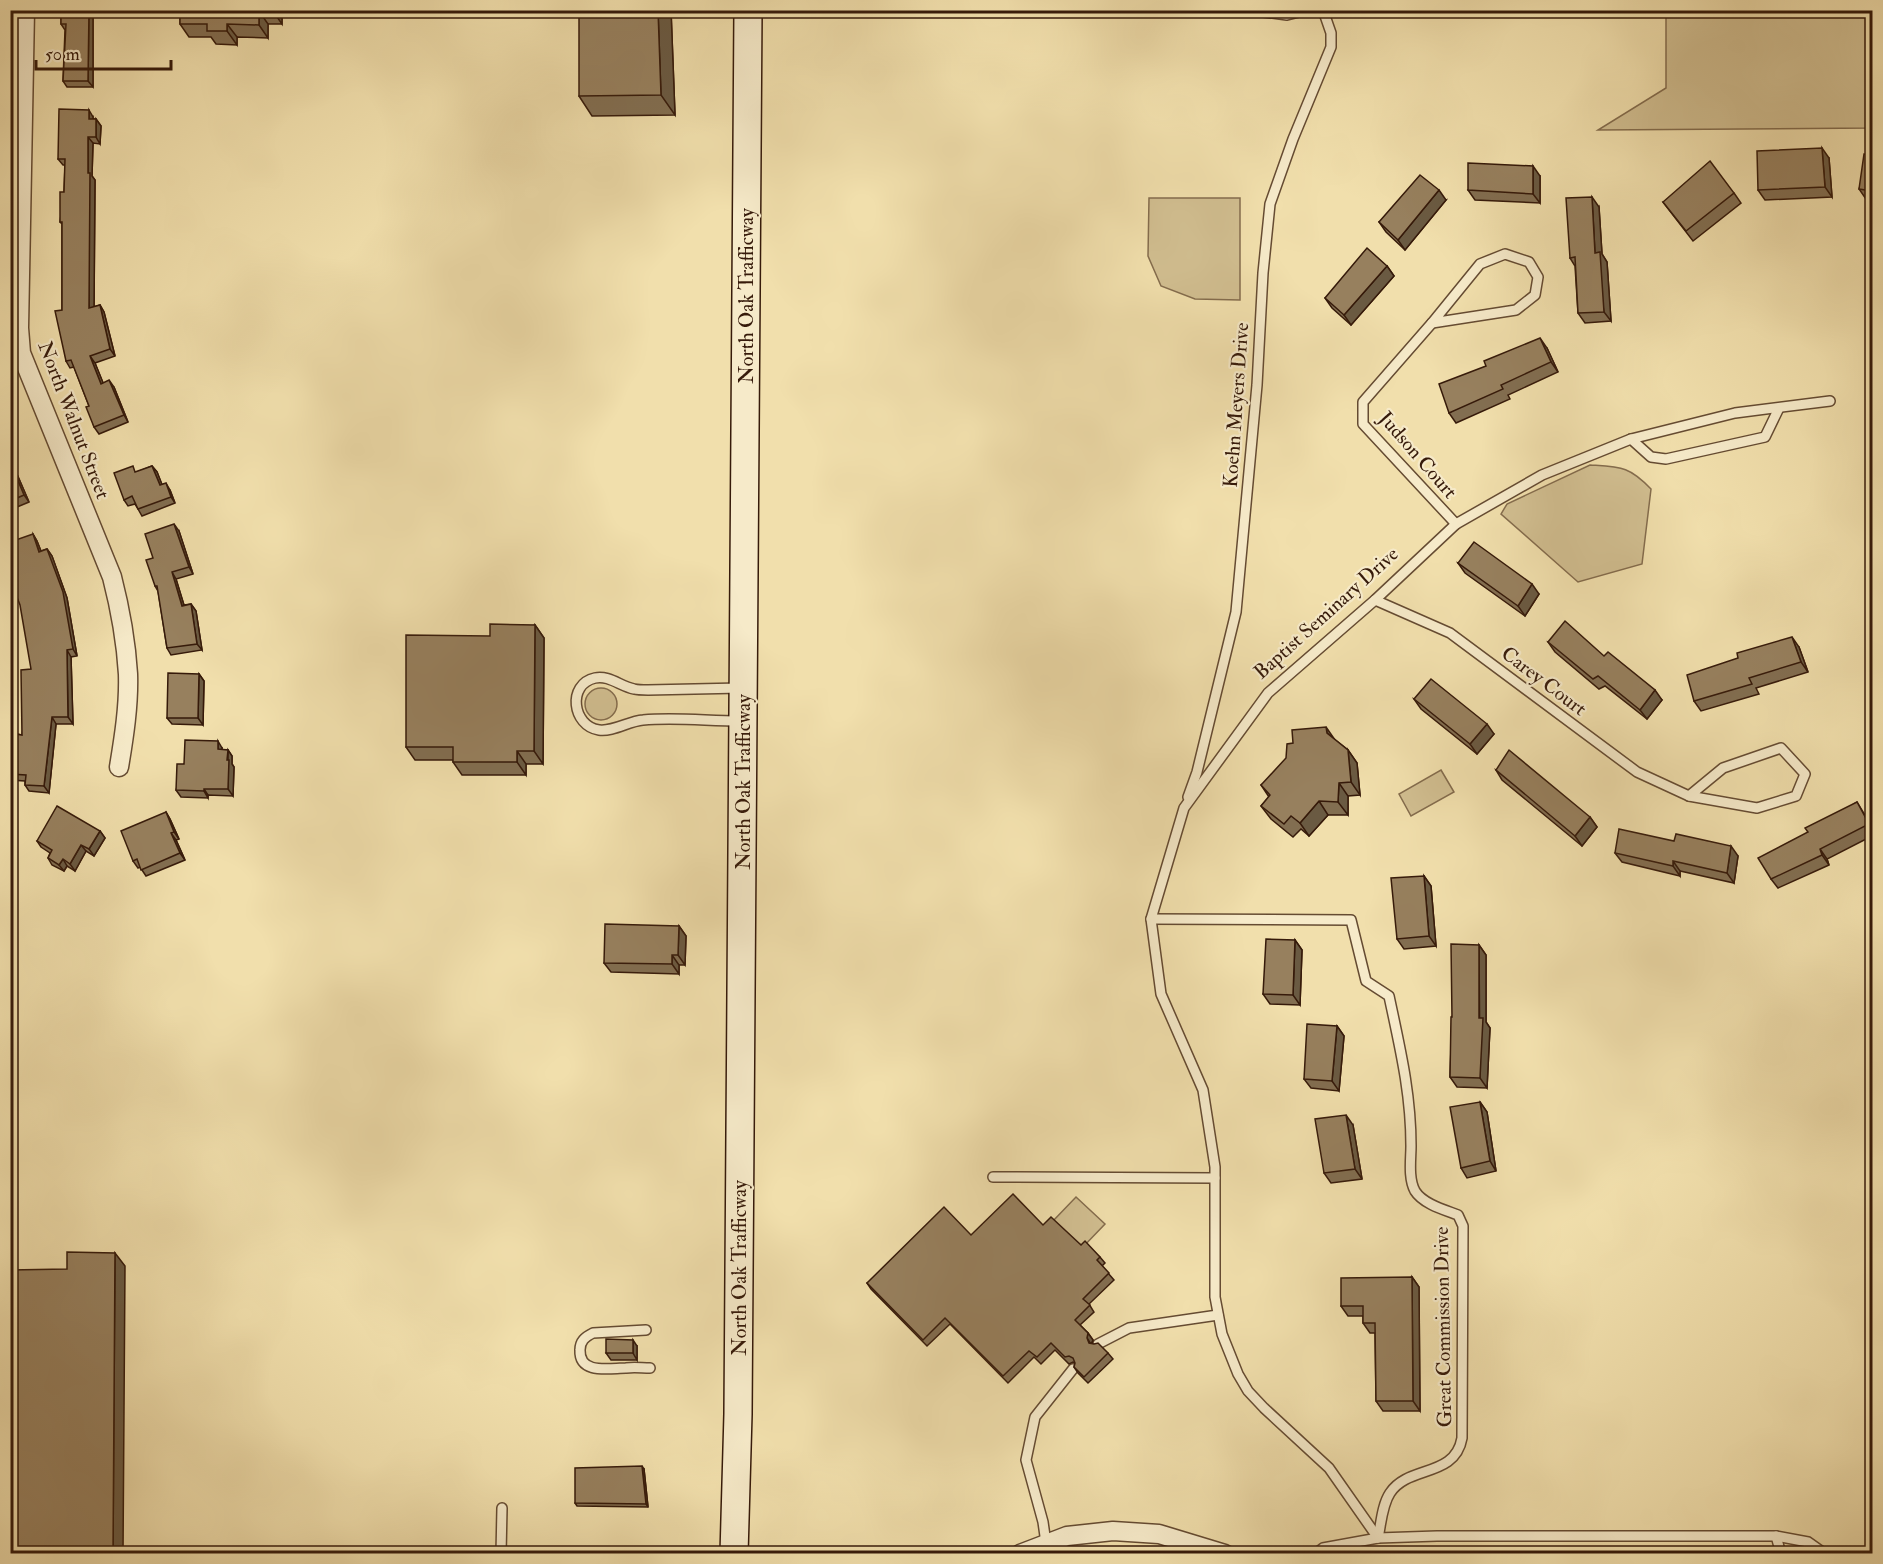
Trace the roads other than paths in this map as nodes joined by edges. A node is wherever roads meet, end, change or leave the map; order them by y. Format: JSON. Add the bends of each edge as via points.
{"nodes":[{"id":1,"x":26,"y":10,"type":"edge"},
{"id":2,"x":748,"y":10,"type":"edge"},
{"id":3,"x":1248,"y":10,"type":"edge"},
{"id":4,"x":1307,"y":10,"type":"edge"},
{"id":5,"x":1323,"y":10,"type":"edge"},
{"id":6,"x":1432,"y":323,"type":"junction"},
{"id":7,"x":1830,"y":401,"type":"dead end"},
{"id":8,"x":1779,"y":408,"type":"junction"},
{"id":9,"x":1631,"y":439,"type":"junction"},
{"id":10,"x":1456,"y":524,"type":"junction"},
{"id":11,"x":1375,"y":600,"type":"junction"},
{"id":12,"x":743,"y":687,"type":"junction"},
{"id":13,"x":743,"y":721,"type":"junction"},
{"id":14,"x":119,"y":767,"type":"dead end"},
{"id":15,"x":1689,"y":796,"type":"junction"},
{"id":16,"x":1184,"y":808,"type":"junction"},
{"id":17,"x":1151,"y":919,"type":"junction"},
{"id":18,"x":993,"y":1177,"type":"dead end"},
{"id":19,"x":1215,"y":1178,"type":"junction"},
{"id":20,"x":1218,"y":1315,"type":"junction"},
{"id":21,"x":646,"y":1330,"type":"dead end"},
{"id":22,"x":1098,"y":1344,"type":"edge"},
{"id":23,"x":650,"y":1368,"type":"dead end"},
{"id":24,"x":1073,"y":1369,"type":"edge"},
{"id":25,"x":502,"y":1508,"type":"dead end"},
{"id":26,"x":1776,"y":1536,"type":"junction"},
{"id":27,"x":1378,"y":1538,"type":"junction"},
{"id":28,"x":1046,"y":1543,"type":"junction"},
{"id":29,"x":501,"y":1554,"type":"edge"},
{"id":30,"x":734,"y":1554,"type":"edge"},
{"id":31,"x":1020,"y":1554,"type":"edge"},
{"id":32,"x":1225,"y":1554,"type":"edge"},
{"id":33,"x":1315,"y":1554,"type":"edge"},
{"id":34,"x":1781,"y":1554,"type":"edge"},
{"id":35,"x":1825,"y":1554,"type":"edge"}],
"edges":[{"from":1,"to":14,"type":"street","name":"North Walnut Street","via":[[21,353],[112,577],[118,601],[128,675]]},
{"from":2,"to":12,"type":"main road","name":"North Oak Trafficway"},
{"from":3,"to":4,"type":"lane","via":[[1287,15]]},
{"from":5,"to":16,"type":"lane","name":"Koehn Meyers Drive","via":[[1331,47],[1270,204],[1236,612],[1197,772]]},
{"from":6,"to":6,"type":"lane","name":"Judson Court","via":[[1480,264],[1505,254],[1529,262],[1538,277],[1535,295],[1516,310]]},
{"from":6,"to":10,"type":"lane","name":"Judson Court","via":[[1363,402],[1363,424]]},
{"from":7,"to":8,"type":"lane","name":"Baptist Seminary Drive"},
{"from":8,"to":9,"type":"lane","name":"Baptist Seminary Drive","via":[[1735,413]]},
{"from":8,"to":9,"type":"lane","via":[[1765,437],[1666,459],[1651,457]]},
{"from":9,"to":10,"type":"lane","name":"Baptist Seminary Drive","via":[[1542,475]]},
{"from":10,"to":11,"type":"lane","name":"Baptist Seminary Drive"},
{"from":11,"to":15,"type":"lane","name":"Carey Court","via":[[1450,633],[1637,772]]},
{"from":11,"to":16,"type":"lane","name":"Baptist Seminary Drive","via":[[1268,693]]},
{"from":12,"to":13,"type":"main road","name":"North Oak Trafficway"},
{"from":12,"to":13,"type":"lane","via":[[648,690],[598,677],[588,680],[576,699],[581,720],[599,730],[647,720]]},
{"from":13,"to":30,"type":"main road","name":"North Oak Trafficway"},
{"from":15,"to":15,"type":"lane","name":"Carey Court","via":[[1757,808],[1796,796],[1804,774],[1781,748],[1723,768]]},
{"from":16,"to":17,"type":"lane","name":"Baptist Seminary Drive"},
{"from":17,"to":19,"type":"lane","name":"Baptist Seminary Drive","via":[[1161,994],[1203,1090]]},
{"from":17,"to":27,"type":"lane","name":"Great Commission Drive","via":[[1352,920],[1366,981],[1389,996],[1407,1085],[1413,1188],[1427,1202],[1458,1215],[1463,1226],[1462,1438],[1458,1451],[1447,1462],[1404,1480],[1389,1494]]},
{"from":18,"to":19,"type":"lane"},
{"from":19,"to":20,"type":"lane","name":"Baptist Seminary Drive"},
{"from":20,"to":22,"type":"lane","via":[[1129,1328]]},
{"from":20,"to":27,"type":"lane","name":"Baptist Seminary Drive","via":[[1228,1351],[1248,1391],[1329,1468]]},
{"from":21,"to":23,"type":"lane","via":[[593,1333],[580,1343],[579,1354],[585,1365],[599,1369]]},
{"from":24,"to":28,"type":"lane","via":[[1035,1417],[1026,1460]]},
{"from":25,"to":29,"type":"lane"},
{"from":26,"to":27,"type":"lane"},
{"from":26,"to":34,"type":"lane"},
{"from":26,"to":35,"type":"lane","via":[[1808,1542]]},
{"from":27,"to":33,"type":"lane","via":[[1323,1548]]},
{"from":28,"to":31,"type":"street"},
{"from":28,"to":32,"type":"street","via":[[1067,1536],[1113,1531],[1159,1534]]}]}
